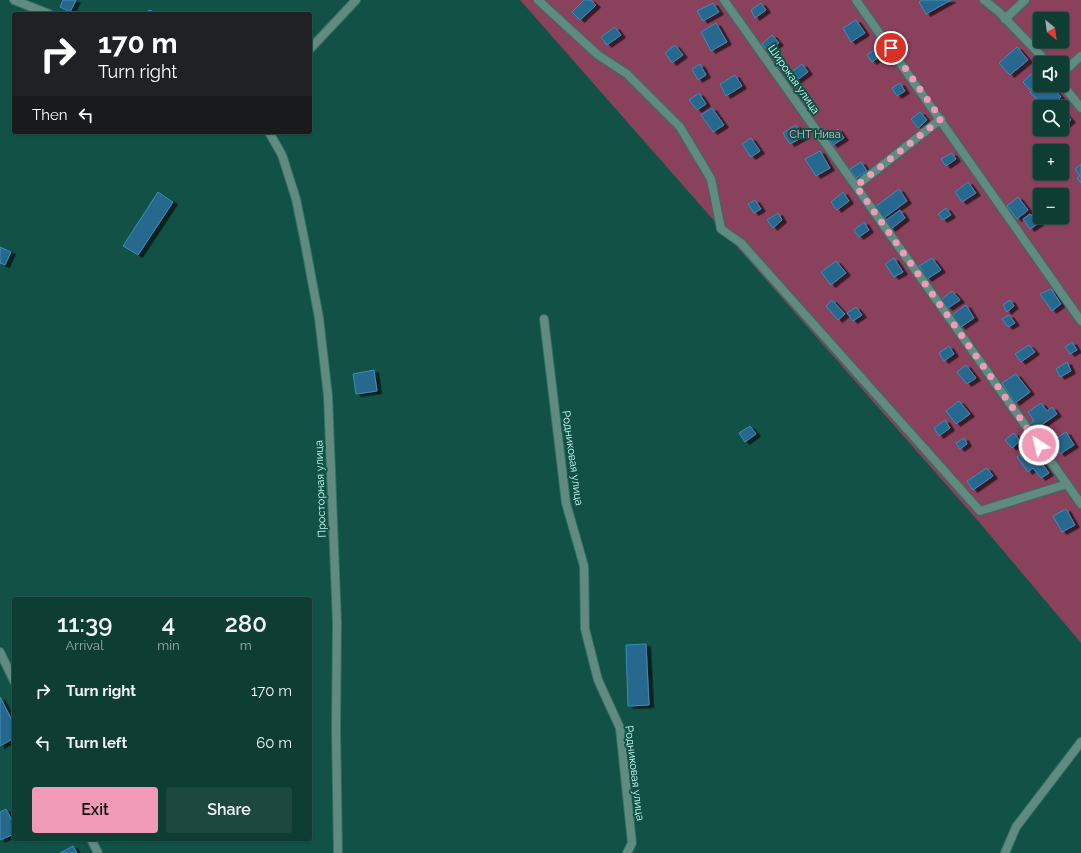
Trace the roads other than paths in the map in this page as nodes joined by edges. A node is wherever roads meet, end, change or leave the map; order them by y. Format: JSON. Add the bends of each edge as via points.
{"nodes":[{"id":1,"x":14,"y":0,"type":"edge"},
{"id":2,"x":356,"y":0,"type":"edge"},
{"id":3,"x":538,"y":0,"type":"edge"},
{"id":4,"x":724,"y":0,"type":"edge"},
{"id":5,"x":856,"y":0,"type":"edge"},
{"id":6,"x":984,"y":0,"type":"edge"},
{"id":7,"x":1025,"y":0,"type":"edge"},
{"id":8,"x":44,"y":12,"type":"edge"},
{"id":9,"x":1005,"y":19,"type":"junction"},
{"id":10,"x":312,"y":47,"type":"edge"},
{"id":11,"x":1041,"y":56,"type":"edge"},
{"id":12,"x":1081,"y":56,"type":"edge"},
{"id":13,"x":1069,"y":67,"type":"edge"},
{"id":14,"x":1068,"y":92,"type":"edge"},
{"id":15,"x":1081,"y":108,"type":"edge"},
{"id":16,"x":941,"y":119,"type":"junction"},
{"id":17,"x":270,"y":134,"type":"edge"},
{"id":18,"x":856,"y":186,"type":"junction"},
{"id":19,"x":544,"y":319,"type":"dead end"},
{"id":20,"x":1081,"y":321,"type":"edge"},
{"id":21,"x":1067,"y":484,"type":"junction"},
{"id":22,"x":1081,"y":504,"type":"edge"},
{"id":23,"x":0,"y":652,"type":"edge"},
{"id":24,"x":12,"y":677,"type":"edge"},
{"id":25,"x":1081,"y":742,"type":"edge"},
{"id":26,"x":92,"y":841,"type":"edge"},
{"id":27,"x":98,"y":853,"type":"edge"},
{"id":28,"x":338,"y":853,"type":"edge"},
{"id":29,"x":627,"y":853,"type":"edge"},
{"id":30,"x":1006,"y":853,"type":"edge"}],
"edges":[{"from":1,"to":8,"type":"street"},
{"from":2,"to":10,"type":"street"},
{"from":3,"to":21,"type":"street","via":[[598,55],[627,74],[680,127],[711,179],[721,229],[740,244],[980,511]]},
{"from":4,"to":18,"type":"street","name":"Широкая улица"},
{"from":5,"to":16,"type":"street"},
{"from":6,"to":9,"type":"street"},
{"from":7,"to":9,"type":"street"},
{"from":9,"to":11,"type":"street"},
{"from":12,"to":13,"type":"street"},
{"from":14,"to":15,"type":"street"},
{"from":16,"to":18,"type":"street"},
{"from":16,"to":20,"type":"street"},
{"from":17,"to":28,"type":"street","name":"Просторная улица","via":[[282,155],[296,199],[319,318],[328,396],[337,623]]},
{"from":18,"to":21,"type":"street","name":"Широкая улица"},
{"from":19,"to":29,"type":"street","name":"Родниковая улица","via":[[566,503],[584,566],[585,629],[598,680],[620,728],[632,843]]},
{"from":21,"to":22,"type":"street","name":"Широкая улица"},
{"from":23,"to":24,"type":"street"},
{"from":25,"to":30,"type":"street","via":[[1016,828]]},
{"from":26,"to":27,"type":"street"}]}
